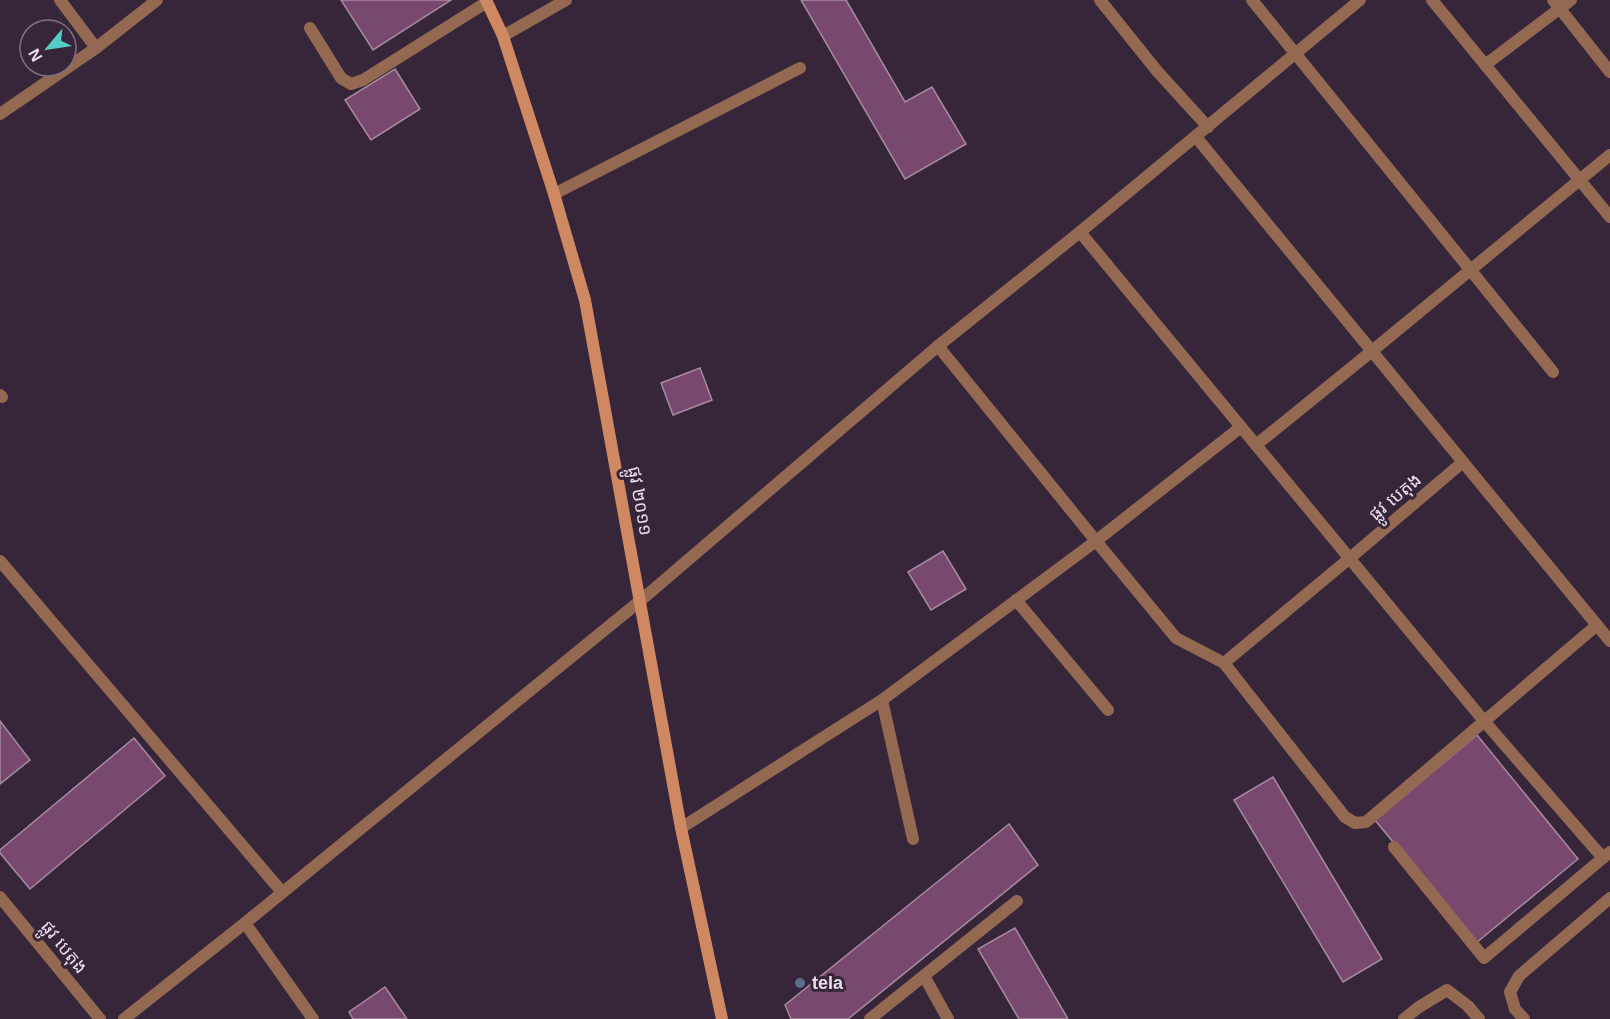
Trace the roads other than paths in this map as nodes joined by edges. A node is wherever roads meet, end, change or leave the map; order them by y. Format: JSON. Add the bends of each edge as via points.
{"nodes":[{"id":1,"x":60,"y":0,"type":"edge"},
{"id":2,"x":157,"y":0,"type":"edge"},
{"id":3,"x":566,"y":0,"type":"edge"},
{"id":4,"x":1100,"y":0,"type":"edge"},
{"id":5,"x":1252,"y":0,"type":"edge"},
{"id":6,"x":1360,"y":0,"type":"edge"},
{"id":7,"x":1432,"y":0,"type":"edge"},
{"id":8,"x":1571,"y":0,"type":"edge"},
{"id":9,"x":486,"y":1,"type":"edge"},
{"id":10,"x":1557,"y":4,"type":"edge"},
{"id":11,"x":310,"y":28,"type":"dead end"},
{"id":12,"x":503,"y":36,"type":"junction"},
{"id":13,"x":96,"y":48,"type":"junction"},
{"id":14,"x":1296,"y":54,"type":"junction"},
{"id":15,"x":1485,"y":65,"type":"junction"},
{"id":16,"x":801,"y":68,"type":"dead end"},
{"id":17,"x":1610,"y":72,"type":"edge"},
{"id":18,"x":0,"y":114,"type":"edge"},
{"id":19,"x":1208,"y":126,"type":"junction"},
{"id":20,"x":1196,"y":137,"type":"junction"},
{"id":21,"x":1610,"y":155,"type":"edge"},
{"id":22,"x":1580,"y":181,"type":"junction"},
{"id":23,"x":554,"y":194,"type":"junction"},
{"id":24,"x":1610,"y":217,"type":"edge"},
{"id":25,"x":1080,"y":232,"type":"junction"},
{"id":26,"x":1470,"y":269,"type":"junction"},
{"id":27,"x":938,"y":346,"type":"junction"},
{"id":28,"x":1372,"y":351,"type":"junction"},
{"id":29,"x":1553,"y":372,"type":"dead end"},
{"id":30,"x":1241,"y":427,"type":"junction"},
{"id":31,"x":1256,"y":445,"type":"junction"},
{"id":32,"x":1463,"y":462,"type":"junction"},
{"id":33,"x":1095,"y":541,"type":"junction"},
{"id":34,"x":1350,"y":558,"type":"junction"},
{"id":35,"x":0,"y":561,"type":"edge"},
{"id":36,"x":1016,"y":600,"type":"junction"},
{"id":37,"x":640,"y":601,"type":"junction"},
{"id":38,"x":1598,"y":625,"type":"junction"},
{"id":39,"x":1610,"y":640,"type":"edge"},
{"id":40,"x":1224,"y":663,"type":"junction"},
{"id":41,"x":882,"y":700,"type":"junction"},
{"id":42,"x":1108,"y":710,"type":"dead end"},
{"id":43,"x":1484,"y":721,"type":"junction"},
{"id":44,"x":681,"y":828,"type":"junction"},
{"id":45,"x":913,"y":839,"type":"dead end"},
{"id":46,"x":1394,"y":847,"type":"dead end"},
{"id":47,"x":1606,"y":855,"type":"edge"},
{"id":48,"x":282,"y":892,"type":"junction"},
{"id":49,"x":0,"y":897,"type":"edge"},
{"id":50,"x":1610,"y":898,"type":"edge"},
{"id":51,"x":1017,"y":901,"type":"dead end"},
{"id":52,"x":245,"y":923,"type":"junction"},
{"id":53,"x":924,"y":976,"type":"junction"},
{"id":54,"x":100,"y":1019,"type":"edge"},
{"id":55,"x":124,"y":1019,"type":"edge"},
{"id":56,"x":313,"y":1019,"type":"edge"},
{"id":57,"x":722,"y":1019,"type":"edge"},
{"id":58,"x":870,"y":1019,"type":"edge"},
{"id":59,"x":948,"y":1019,"type":"edge"},
{"id":60,"x":1404,"y":1019,"type":"edge"},
{"id":61,"x":1479,"y":1019,"type":"edge"},
{"id":62,"x":1524,"y":1019,"type":"edge"}],
"edges":[{"from":1,"to":13,"type":"street"},
{"from":2,"to":13,"type":"street"},
{"from":3,"to":12,"type":"street"},
{"from":4,"to":19,"type":"street"},
{"from":5,"to":14,"type":"street"},
{"from":6,"to":14,"type":"street"},
{"from":7,"to":15,"type":"street"},
{"from":8,"to":10,"type":"street"},
{"from":9,"to":11,"type":"street","via":[[351,84],[341,78]]},
{"from":9,"to":12,"type":"main road","name":"ផ្លូវ ២០១១"},
{"from":10,"to":15,"type":"street"},
{"from":10,"to":17,"type":"street"},
{"from":12,"to":23,"type":"main road","name":"ផ្លូវ ២០១១"},
{"from":13,"to":18,"type":"street"},
{"from":14,"to":19,"type":"street"},
{"from":14,"to":26,"type":"street"},
{"from":15,"to":22,"type":"street"},
{"from":16,"to":23,"type":"street"},
{"from":19,"to":20,"type":"street"},
{"from":20,"to":25,"type":"street"},
{"from":20,"to":28,"type":"street"},
{"from":21,"to":22,"type":"street"},
{"from":22,"to":24,"type":"street"},
{"from":22,"to":26,"type":"street"},
{"from":23,"to":37,"type":"main road","name":"ផ្លូវ ២០១១","via":[[585,300]]},
{"from":25,"to":27,"type":"street"},
{"from":25,"to":30,"type":"street"},
{"from":26,"to":28,"type":"street"},
{"from":26,"to":29,"type":"street"},
{"from":27,"to":33,"type":"street"},
{"from":27,"to":37,"type":"street"},
{"from":28,"to":31,"type":"street"},
{"from":28,"to":32,"type":"street"},
{"from":30,"to":31,"type":"street"},
{"from":30,"to":33,"type":"street"},
{"from":31,"to":34,"type":"street"},
{"from":32,"to":34,"type":"street","name":"ផ្លូវ បេតុង"},
{"from":32,"to":38,"type":"street"},
{"from":33,"to":36,"type":"street"},
{"from":33,"to":40,"type":"street","via":[[1176,638]]},
{"from":34,"to":40,"type":"street","name":"ផ្លូវ បេតុង"},
{"from":34,"to":43,"type":"street"},
{"from":35,"to":48,"type":"street"},
{"from":36,"to":41,"type":"street"},
{"from":36,"to":42,"type":"street"},
{"from":37,"to":44,"type":"main road","name":"ផ្លូវ ២០១១"},
{"from":37,"to":48,"type":"street"},
{"from":38,"to":39,"type":"street"},
{"from":38,"to":43,"type":"street"},
{"from":40,"to":43,"type":"street","via":[[1345,817],[1355,823],[1366,822]]},
{"from":41,"to":44,"type":"street"},
{"from":41,"to":45,"type":"street"},
{"from":43,"to":47,"type":"street"},
{"from":44,"to":57,"type":"main road","name":"ផ្លូវ ២០១១"},
{"from":46,"to":47,"type":"street","via":[[1484,958]]},
{"from":48,"to":52,"type":"street"},
{"from":49,"to":54,"type":"street","name":"ផ្លូវ បេតុង"},
{"from":50,"to":62,"type":"street","via":[[1519,976],[1510,992],[1515,1009]]},
{"from":51,"to":53,"type":"street"},
{"from":52,"to":55,"type":"street"},
{"from":52,"to":56,"type":"street"},
{"from":53,"to":58,"type":"street"},
{"from":53,"to":59,"type":"street"},
{"from":60,"to":61,"type":"street","via":[[1447,990]]}]}
